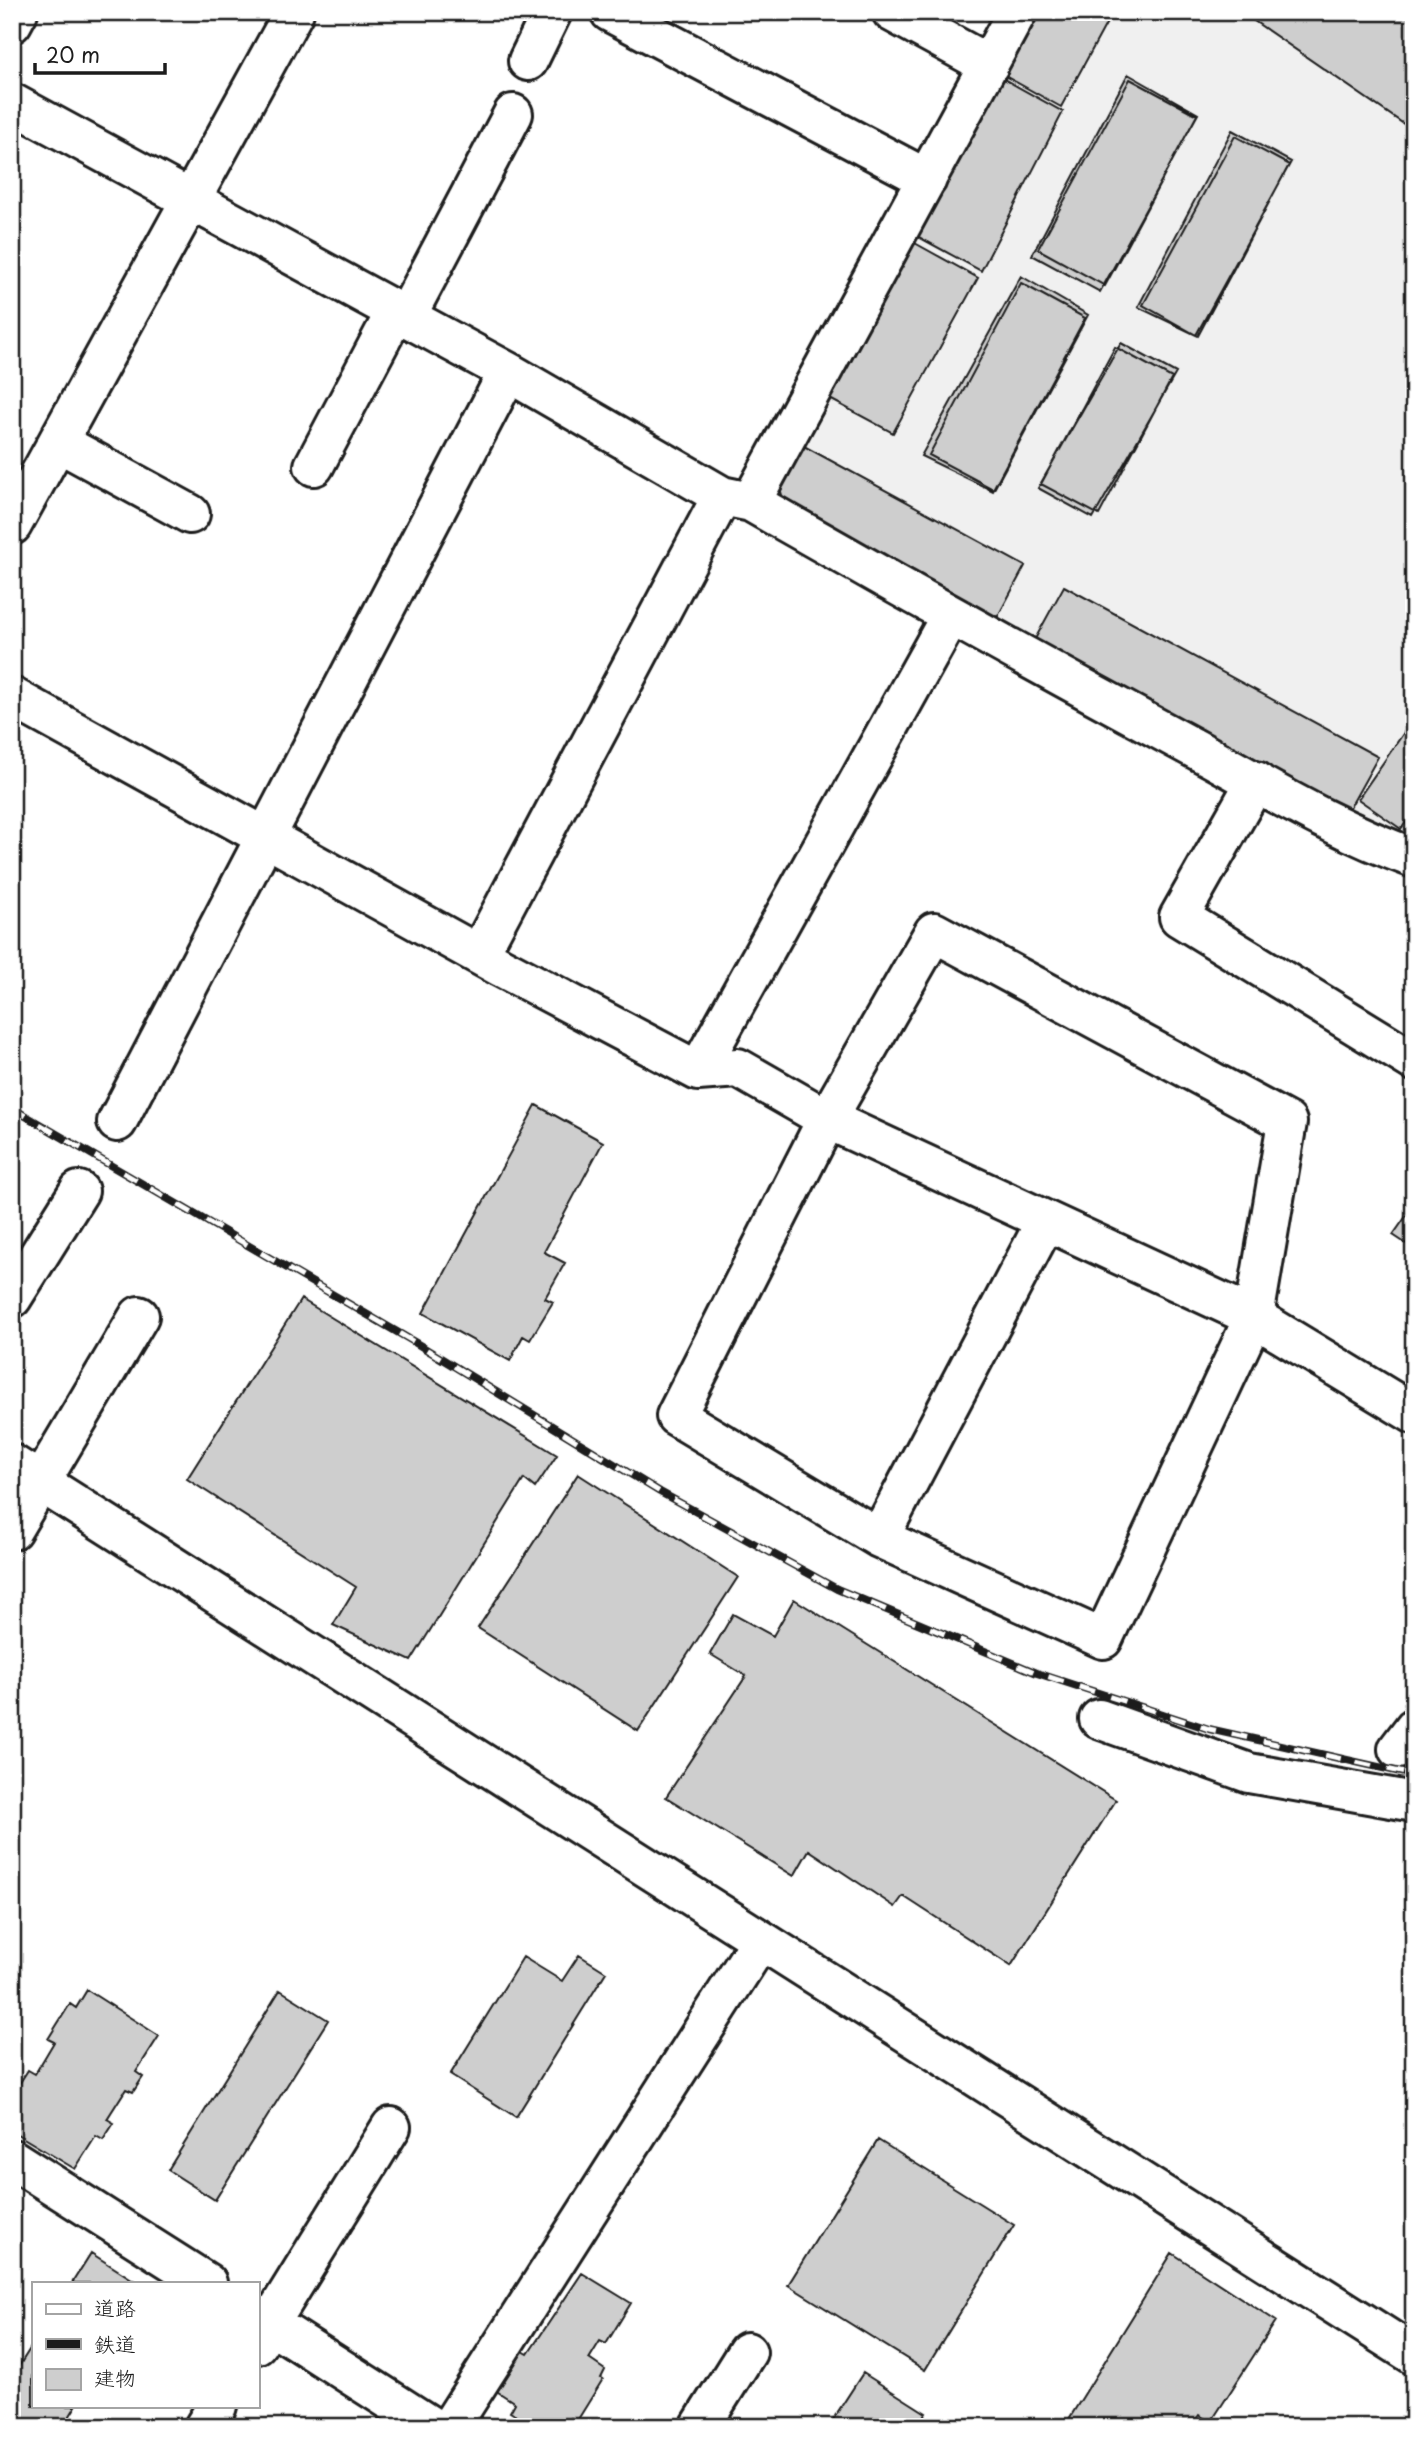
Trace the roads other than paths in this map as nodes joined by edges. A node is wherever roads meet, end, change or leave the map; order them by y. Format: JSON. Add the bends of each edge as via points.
{"nodes":[{"id":1,"x":18,"y":12,"type":"edge"},
{"id":2,"x":294,"y":12,"type":"edge"},
{"id":3,"x":552,"y":12,"type":"edge"},
{"id":4,"x":610,"y":12,"type":"edge"},
{"id":5,"x":892,"y":12,"type":"edge"},
{"id":6,"x":1017,"y":12,"type":"edge"},
{"id":7,"x":12,"y":23,"type":"edge"},
{"id":8,"x":527,"y":61,"type":"dead end"},
{"id":9,"x":989,"y":65,"type":"junction"},
{"id":10,"x":12,"y":103,"type":"edge"},
{"id":11,"x":513,"y":114,"type":"dead end"},
{"id":12,"x":927,"y":179,"type":"junction"},
{"id":13,"x":190,"y":199,"type":"junction"},
{"id":14,"x":401,"y":314,"type":"junction"},
{"id":15,"x":508,"y":373,"type":"junction"},
{"id":16,"x":58,"y":442,"type":"junction"},
{"id":17,"x":314,"y":466,"type":"dead end"},
{"id":18,"x":736,"y":499,"type":"junction"},
{"id":19,"x":190,"y":514,"type":"dead end"},
{"id":20,"x":12,"y":525,"type":"edge"},
{"id":21,"x":950,"y":617,"type":"junction"},
{"id":22,"x":12,"y":697,"type":"edge"},
{"id":23,"x":1256,"y":781,"type":"junction"},
{"id":24,"x":265,"y":836,"type":"junction"},
{"id":25,"x":1414,"y":858,"type":"edge"},
{"id":26,"x":479,"y":954,"type":"junction"},
{"id":27,"x":1414,"y":1061,"type":"edge"},
{"id":28,"x":698,"y":1071,"type":"junction"},
{"id":29,"x":827,"y":1119,"type":"junction"},
{"id":30,"x":117,"y":1122,"type":"dead end"},
{"id":31,"x":79,"y":1191,"type":"dead end"},
{"id":32,"x":1046,"y":1221,"type":"junction"},
{"id":33,"x":12,"y":1298,"type":"edge"},
{"id":34,"x":139,"y":1316,"type":"dead end"},
{"id":35,"x":1254,"y":1317,"type":"junction"},
{"id":36,"x":1414,"y":1414,"type":"edge"},
{"id":37,"x":27,"y":1473,"type":"edge"},
{"id":38,"x":12,"y":1530,"type":"edge"},
{"id":39,"x":879,"y":1538,"type":"junction"},
{"id":40,"x":1099,"y":1719,"type":"dead end"},
{"id":41,"x":1414,"y":1802,"type":"edge"},
{"id":42,"x":760,"y":1941,"type":"junction"},
{"id":43,"x":391,"y":2127,"type":"dead end"},
{"id":44,"x":12,"y":2159,"type":"edge"},
{"id":45,"x":205,"y":2282,"type":"edge"},
{"id":46,"x":262,"y":2327,"type":"edge"},
{"id":47,"x":747,"y":2352,"type":"dead end"},
{"id":48,"x":1414,"y":2355,"type":"edge"},
{"id":49,"x":216,"y":2408,"type":"edge"},
{"id":50,"x":204,"y":2427,"type":"edge"},
{"id":51,"x":432,"y":2427,"type":"edge"},
{"id":52,"x":450,"y":2427,"type":"edge"},
{"id":53,"x":700,"y":2427,"type":"edge"}],
"edges":[{"from":1,"to":7,"type":"street"},
{"from":2,"to":13,"type":"street"},
{"from":3,"to":8,"type":"street"},
{"from":4,"to":12,"type":"street"},
{"from":5,"to":9,"type":"street"},
{"from":6,"to":9,"type":"street"},
{"from":9,"to":12,"type":"street"},
{"from":10,"to":13,"type":"street"},
{"from":11,"to":14,"type":"street"},
{"from":12,"to":18,"type":"street"},
{"from":13,"to":14,"type":"street"},
{"from":13,"to":16,"type":"street"},
{"from":14,"to":15,"type":"street"},
{"from":14,"to":17,"type":"street"},
{"from":15,"to":18,"type":"street"},
{"from":15,"to":24,"type":"street"},
{"from":16,"to":19,"type":"street"},
{"from":16,"to":20,"type":"street"},
{"from":18,"to":21,"type":"street"},
{"from":18,"to":26,"type":"street"},
{"from":21,"to":23,"type":"street"},
{"from":21,"to":28,"type":"street"},
{"from":22,"to":24,"type":"street"},
{"from":23,"to":25,"type":"street","via":[[1385,848]]},
{"from":23,"to":27,"type":"street","via":[[1179,917]]},
{"from":24,"to":26,"type":"street"},
{"from":24,"to":30,"type":"street"},
{"from":26,"to":28,"type":"street"},
{"from":28,"to":29,"type":"street","via":[[738,1068]]},
{"from":29,"to":32,"type":"street"},
{"from":29,"to":35,"type":"street","via":[[934,932],[1287,1122]]},
{"from":29,"to":39,"type":"street","via":[[676,1416]]},
{"from":31,"to":33,"type":"street"},
{"from":32,"to":35,"type":"street"},
{"from":32,"to":39,"type":"street"},
{"from":34,"to":37,"type":"street"},
{"from":35,"to":36,"type":"street"},
{"from":35,"to":39,"type":"street","via":[[1103,1639]]},
{"from":37,"to":38,"type":"street"},
{"from":37,"to":42,"type":"street"},
{"from":40,"to":41,"type":"street","via":[[1249,1773]]},
{"from":42,"to":48,"type":"street"},
{"from":42,"to":52,"type":"street"},
{"from":43,"to":46,"type":"street"},
{"from":44,"to":45,"type":"street"},
{"from":46,"to":51,"type":"street"},
{"from":47,"to":53,"type":"street"},
{"from":49,"to":50,"type":"street"}]}
